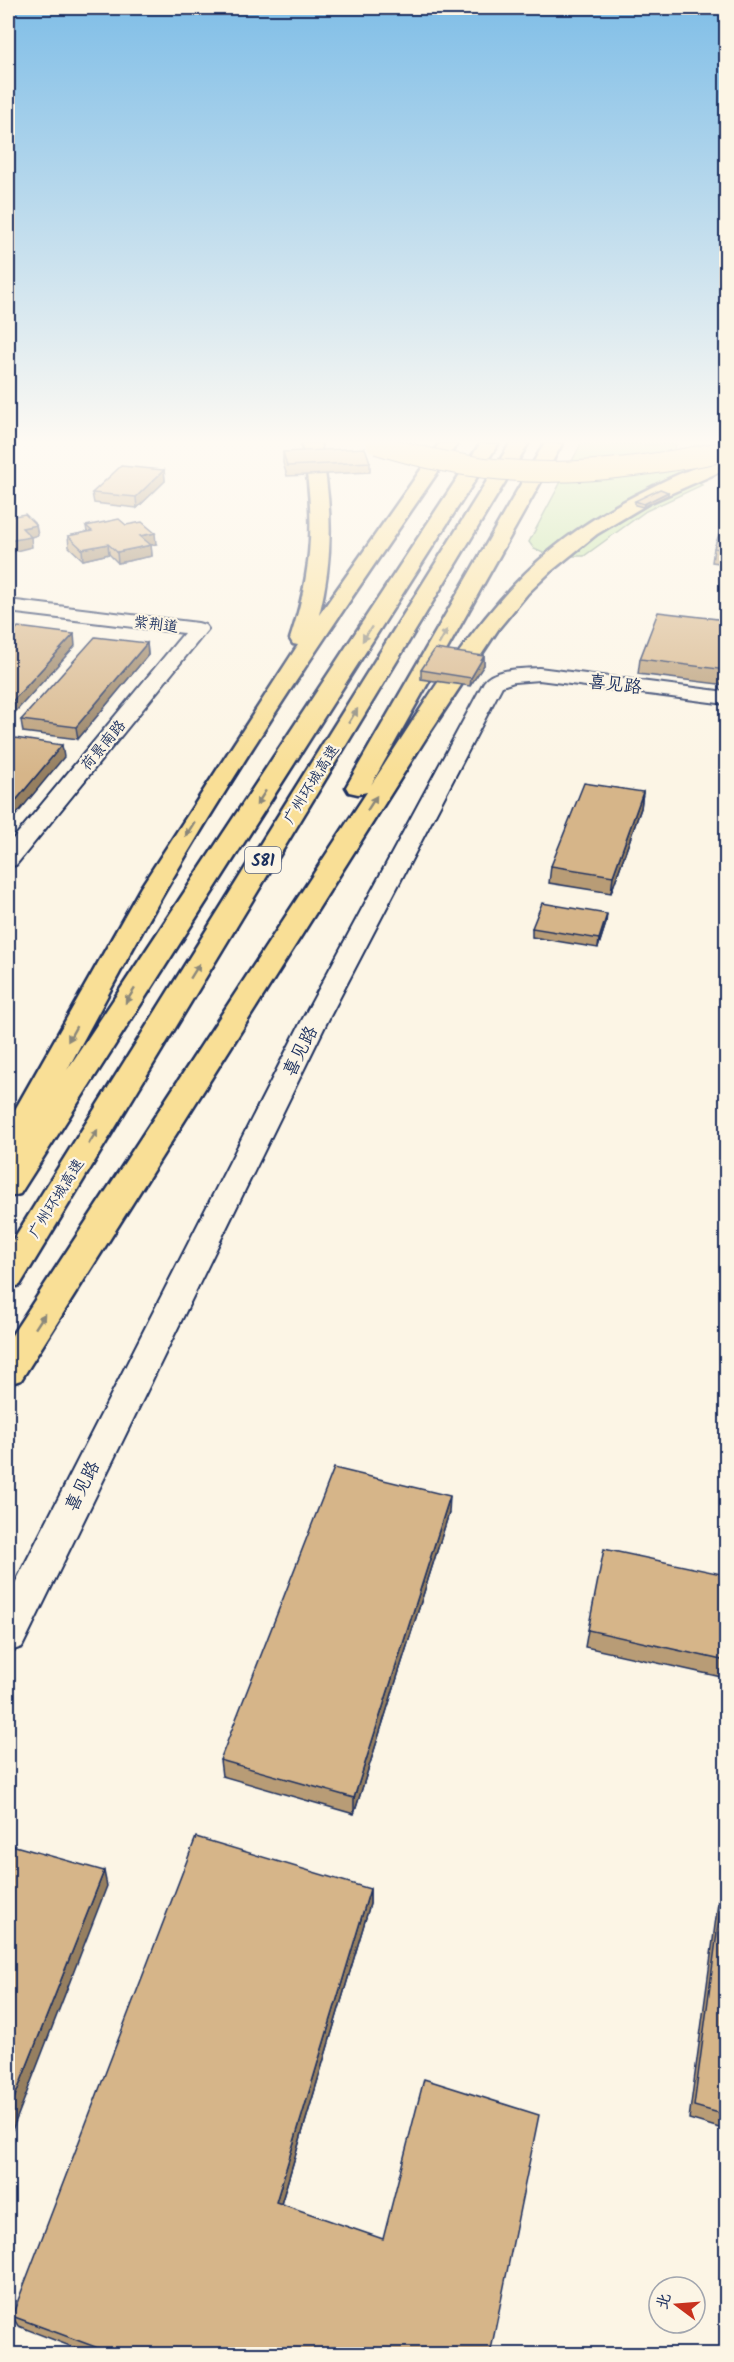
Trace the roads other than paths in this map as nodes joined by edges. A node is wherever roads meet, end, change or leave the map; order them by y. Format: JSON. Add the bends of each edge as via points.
{"nodes":[{"id":1,"x":321,"y":554,"type":"edge"},
{"id":2,"x":372,"y":554,"type":"edge"},
{"id":3,"x":418,"y":554,"type":"edge"},
{"id":4,"x":451,"y":554,"type":"edge"},
{"id":5,"x":490,"y":554,"type":"edge"},
{"id":6,"x":558,"y":554,"type":"edge"},
{"id":7,"x":8,"y":606,"type":"edge"},
{"id":8,"x":198,"y":630,"type":"joint"},
{"id":9,"x":726,"y":698,"type":"edge"},
{"id":10,"x":267,"y":708,"type":"junction"},
{"id":11,"x":8,"y":860,"type":"edge"},
{"id":12,"x":175,"y":1109,"type":"junction"},
{"id":13,"x":8,"y":1149,"type":"edge"},
{"id":14,"x":8,"y":1186,"type":"edge"},
{"id":15,"x":8,"y":1276,"type":"edge"},
{"id":16,"x":8,"y":1370,"type":"edge"},
{"id":17,"x":8,"y":1635,"type":"edge"}],
"edges":[{"from":1,"to":10,"type":"highway","via":[[315,592],[295,656]]},
{"from":2,"to":10,"type":"highway"},
{"from":3,"to":14,"type":"highway","name":"广州环城高速","number":"S81","one_way":true},
{"from":15,"to":4,"type":"highway","name":"广州环城高速","number":"S81","one_way":true},
{"from":12,"to":5,"type":"highway","one_way":true},
{"from":12,"to":6,"type":"highway","one_way":true,"via":[[464,663],[520,590]]},
{"from":7,"to":8,"type":"street","name":"紫荆道"},
{"from":8,"to":11,"type":"street","name":"荷景南路"},
{"from":9,"to":17,"type":"street","name":"喜见路","via":[[539,674],[494,682],[308,1034]]},
{"from":10,"to":13,"type":"highway","one_way":true,"via":[[154,887]]},
{"from":16,"to":12,"type":"highway","one_way":true}]}
